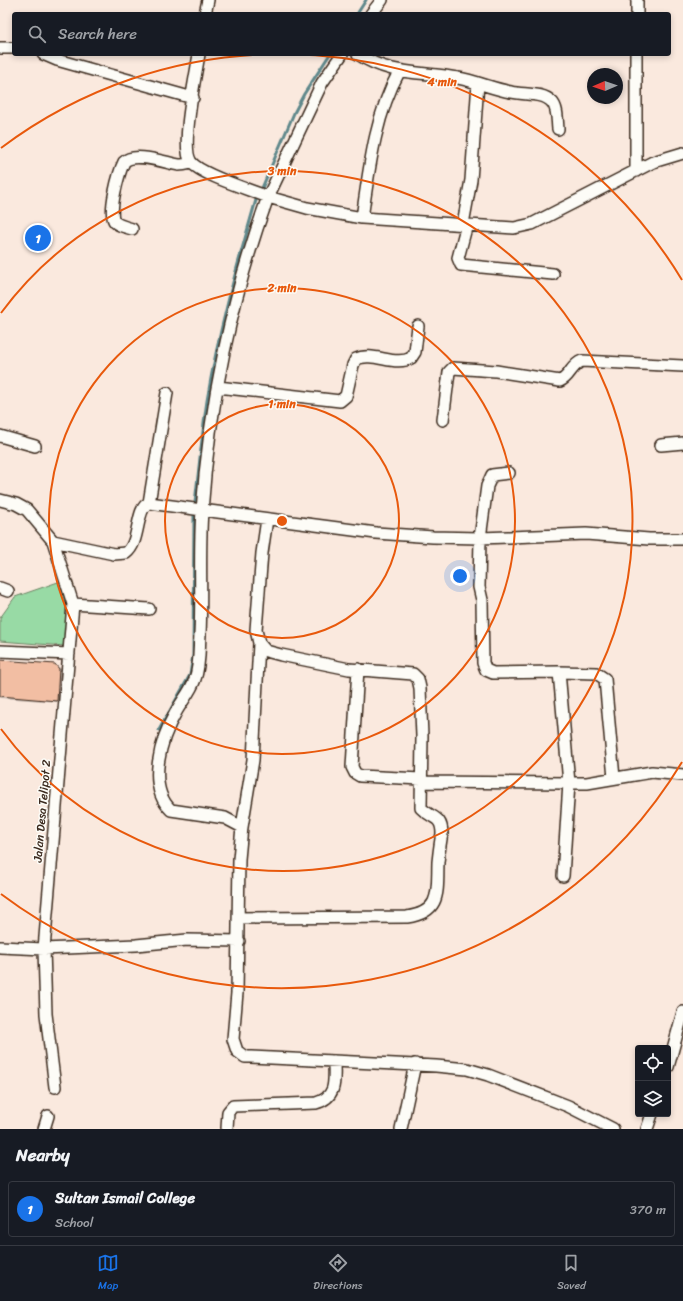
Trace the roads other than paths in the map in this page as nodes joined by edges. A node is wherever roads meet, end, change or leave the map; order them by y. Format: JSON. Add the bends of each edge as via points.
{"nodes":[{"id":1,"x":208,"y":0,"type":"edge"},
{"id":2,"x":382,"y":0,"type":"edge"},
{"id":3,"x":637,"y":0,"type":"edge"},
{"id":4,"x":206,"y":12,"type":"edge"},
{"id":5,"x":373,"y":12,"type":"edge"},
{"id":6,"x":636,"y":12,"type":"edge"},
{"id":7,"x":0,"y":48,"type":"edge"},
{"id":8,"x":12,"y":48,"type":"edge"},
{"id":9,"x":47,"y":56,"type":"edge"},
{"id":10,"x":200,"y":56,"type":"edge"},
{"id":11,"x":341,"y":56,"type":"edge"},
{"id":12,"x":362,"y":56,"type":"edge"},
{"id":13,"x":636,"y":56,"type":"edge"},
{"id":14,"x":399,"y":72,"type":"junction"},
{"id":15,"x":478,"y":83,"type":"junction"},
{"id":16,"x":193,"y":98,"type":"junction"},
{"id":17,"x":558,"y":129,"type":"dead end"},
{"id":18,"x":683,"y":153,"type":"edge"},
{"id":19,"x":192,"y":163,"type":"junction"},
{"id":20,"x":636,"y":171,"type":"junction"},
{"id":21,"x":268,"y":197,"type":"junction"},
{"id":22,"x":362,"y":218,"type":"junction"},
{"id":23,"x":465,"y":224,"type":"junction"},
{"id":24,"x":132,"y":229,"type":"dead end"},
{"id":25,"x":553,"y":274,"type":"dead end"},
{"id":26,"x":418,"y":326,"type":"dead end"},
{"id":27,"x":683,"y":366,"type":"edge"},
{"id":28,"x":218,"y":388,"type":"junction"},
{"id":29,"x":167,"y":393,"type":"dead end"},
{"id":30,"x":443,"y":420,"type":"dead end"},
{"id":31,"x":0,"y":436,"type":"edge"},
{"id":32,"x":683,"y":443,"type":"edge"},
{"id":33,"x":661,"y":445,"type":"dead end"},
{"id":34,"x":35,"y":446,"type":"dead end"},
{"id":35,"x":509,"y":473,"type":"dead end"},
{"id":36,"x":0,"y":500,"type":"edge"},
{"id":37,"x":149,"y":503,"type":"junction"},
{"id":38,"x":202,"y":509,"type":"junction"},
{"id":39,"x":267,"y":519,"type":"junction"},
{"id":40,"x":480,"y":538,"type":"junction"},
{"id":41,"x":683,"y":539,"type":"edge"},
{"id":42,"x":53,"y":541,"type":"junction"},
{"id":43,"x":73,"y":604,"type":"junction"},
{"id":44,"x":149,"y":609,"type":"dead end"},
{"id":45,"x":259,"y":643,"type":"junction"},
{"id":46,"x":0,"y":651,"type":"edge"},
{"id":47,"x":68,"y":654,"type":"junction"},
{"id":48,"x":358,"y":669,"type":"junction"},
{"id":49,"x":559,"y":672,"type":"junction"},
{"id":50,"x":683,"y":775,"type":"edge"},
{"id":51,"x":614,"y":778,"type":"junction"},
{"id":52,"x":421,"y":780,"type":"junction"},
{"id":53,"x":569,"y":783,"type":"junction"},
{"id":54,"x":242,"y":828,"type":"junction"},
{"id":55,"x":563,"y":876,"type":"dead end"},
{"id":56,"x":238,"y":918,"type":"junction"},
{"id":57,"x":239,"y":941,"type":"junction"},
{"id":58,"x":0,"y":947,"type":"edge"},
{"id":59,"x":44,"y":949,"type":"junction"},
{"id":60,"x":683,"y":1012,"type":"edge"},
{"id":61,"x":671,"y":1056,"type":"edge"},
{"id":62,"x":334,"y":1060,"type":"junction"},
{"id":63,"x":415,"y":1064,"type":"junction"},
{"id":64,"x":55,"y":1087,"type":"dead end"},
{"id":65,"x":48,"y":1116,"type":"dead end"},
{"id":66,"x":651,"y":1117,"type":"edge"},
{"id":67,"x":44,"y":1129,"type":"edge"},
{"id":68,"x":227,"y":1129,"type":"edge"},
{"id":69,"x":401,"y":1129,"type":"edge"},
{"id":70,"x":613,"y":1129,"type":"edge"},
{"id":71,"x":647,"y":1129,"type":"edge"}],
"edges":[{"from":1,"to":4,"type":"street"},
{"from":2,"to":5,"type":"street"},
{"from":3,"to":6,"type":"street"},
{"from":7,"to":8,"type":"street"},
{"from":9,"to":16,"type":"street"},
{"from":10,"to":16,"type":"street"},
{"from":11,"to":21,"type":"street","via":[[322,83]]},
{"from":12,"to":14,"type":"street"},
{"from":13,"to":20,"type":"street"},
{"from":14,"to":15,"type":"street","via":[[446,76]]},
{"from":14,"to":22,"type":"street","via":[[393,82],[375,142]]},
{"from":15,"to":17,"type":"street","via":[[548,99],[556,108]]},
{"from":15,"to":23,"type":"street"},
{"from":16,"to":19,"type":"street","via":[[186,144],[187,155]]},
{"from":18,"to":20,"type":"street","via":[[653,162]]},
{"from":19,"to":21,"type":"street","via":[[211,175]]},
{"from":19,"to":24,"type":"street","via":[[180,165],[133,157],[124,162],[113,201],[112,218],[116,223]]},
{"from":20,"to":23,"type":"street","via":[[532,224],[514,228]]},
{"from":21,"to":22,"type":"street","via":[[307,208]]},
{"from":21,"to":28,"type":"street","via":[[246,260]]},
{"from":22,"to":23,"type":"street"},
{"from":23,"to":25,"type":"street","via":[[458,258],[461,265]]},
{"from":26,"to":28,"type":"street","via":[[414,355],[408,360],[363,357],[356,359],[346,396],[340,401]]},
{"from":27,"to":30,"type":"street","via":[[582,361],[576,363],[565,379],[560,381],[496,371],[453,368],[449,372]]},
{"from":28,"to":38,"type":"street","via":[[210,433]]},
{"from":29,"to":37,"type":"street"},
{"from":31,"to":34,"type":"street"},
{"from":32,"to":33,"type":"street"},
{"from":35,"to":40,"type":"street","via":[[492,475],[487,486]]},
{"from":36,"to":42,"type":"street","via":[[27,510]]},
{"from":37,"to":38,"type":"street"},
{"from":37,"to":42,"type":"street","via":[[142,510],[134,544],[126,553],[114,554]]},
{"from":38,"to":39,"type":"street"},
{"from":38,"to":54,"type":"street","via":[[201,624],[196,678],[168,728],[162,746],[159,780],[165,805],[171,810],[225,818]]},
{"from":39,"to":40,"type":"street","via":[[376,533]]},
{"from":39,"to":45,"type":"street","via":[[256,630]]},
{"from":40,"to":41,"type":"street","via":[[571,534]]},
{"from":40,"to":49,"type":"street","via":[[479,586],[486,670],[493,673]]},
{"from":42,"to":43,"type":"street","name":"Jalan Desa Telipot 2"},
{"from":43,"to":44,"type":"street"},
{"from":43,"to":47,"type":"street","name":"Jalan Desa Telipot 2"},
{"from":45,"to":48,"type":"street","via":[[266,650],[282,655]]},
{"from":45,"to":54,"type":"street","via":[[252,760]]},
{"from":46,"to":47,"type":"street"},
{"from":47,"to":59,"type":"street","name":"Jalan Desa Telipot 2"},
{"from":48,"to":52,"type":"street","via":[[406,672],[418,679],[422,736]]},
{"from":48,"to":52,"type":"street","via":[[352,767],[355,773],[360,776]]},
{"from":49,"to":51,"type":"street","via":[[596,673],[605,679]]},
{"from":49,"to":53,"type":"street"},
{"from":50,"to":51,"type":"street","via":[[652,772]]},
{"from":51,"to":53,"type":"street"},
{"from":52,"to":53,"type":"street"},
{"from":52,"to":56,"type":"street","via":[[421,808],[442,826],[436,897],[427,912],[407,917]]},
{"from":53,"to":55,"type":"street"},
{"from":54,"to":56,"type":"street"},
{"from":56,"to":57,"type":"street"},
{"from":57,"to":59,"type":"street","via":[[187,940]]},
{"from":57,"to":62,"type":"street","via":[[233,1038],[237,1052],[251,1057]]},
{"from":58,"to":59,"type":"street"},
{"from":59,"to":64,"type":"street","name":"Jalan Desa Telipot 2","via":[[46,1014]]},
{"from":60,"to":61,"type":"street"},
{"from":62,"to":63,"type":"street"},
{"from":62,"to":68,"type":"street","via":[[333,1088],[331,1095],[325,1100],[316,1103],[234,1106],[228,1112]]},
{"from":63,"to":69,"type":"street"},
{"from":63,"to":70,"type":"street","via":[[467,1069],[488,1075],[568,1106]]},
{"from":65,"to":67,"type":"street"},
{"from":66,"to":71,"type":"street"}]}
